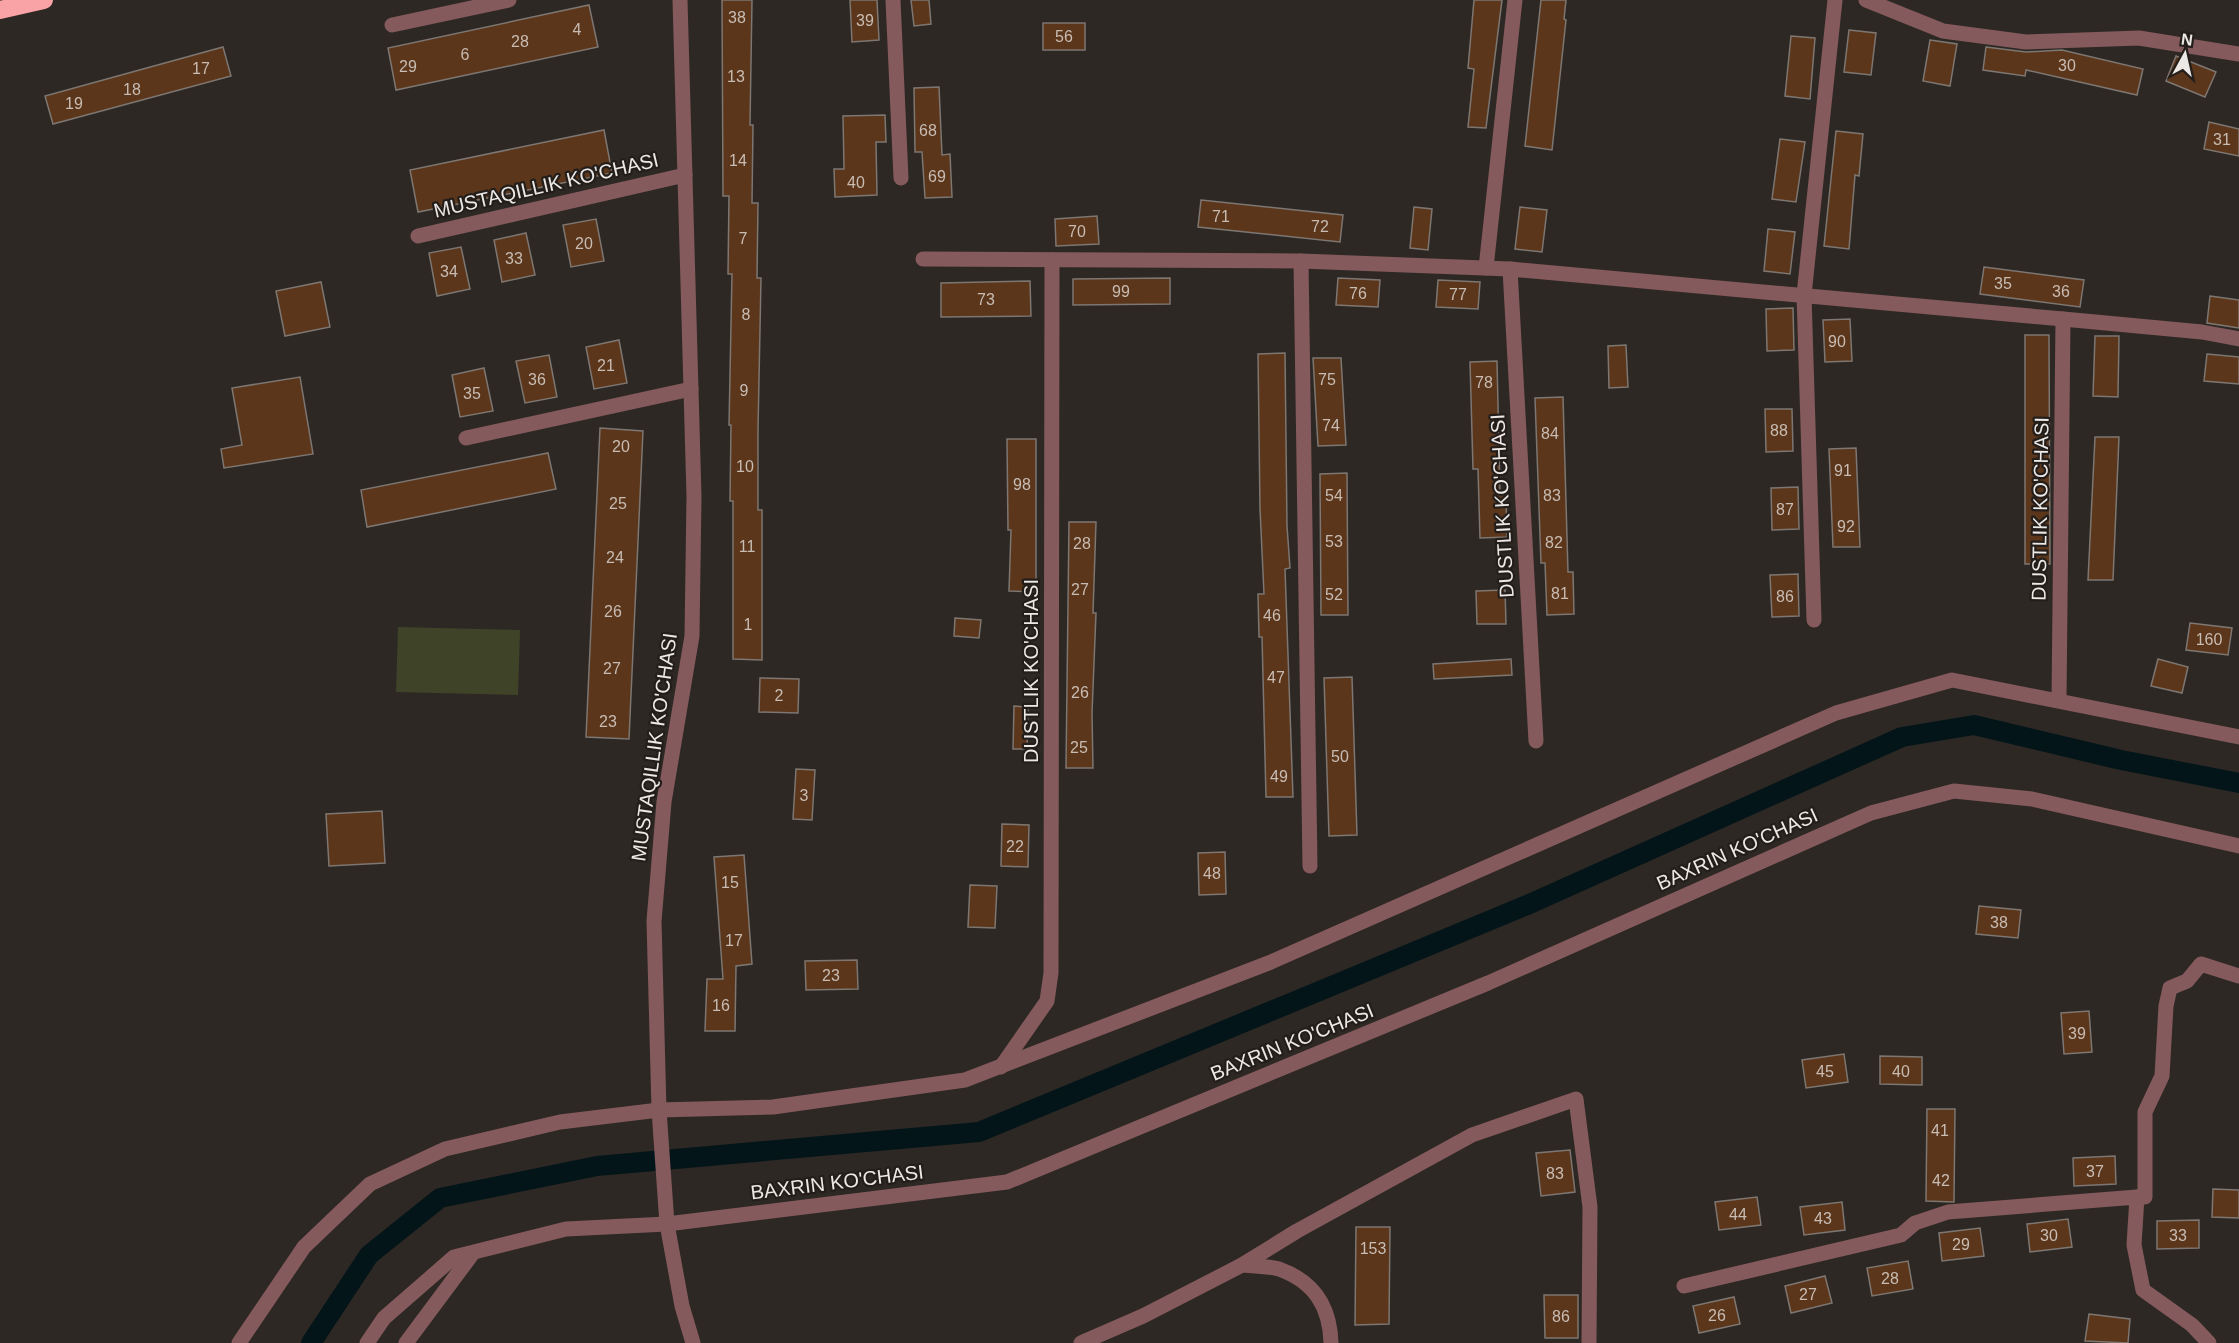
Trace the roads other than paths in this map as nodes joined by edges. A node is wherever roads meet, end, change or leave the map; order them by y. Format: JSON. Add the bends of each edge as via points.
{"nodes":[{"id":1,"x":44,"y":0,"type":"edge"},
{"id":2,"x":509,"y":0,"type":"edge"},
{"id":3,"x":680,"y":0,"type":"edge"},
{"id":4,"x":893,"y":0,"type":"edge"},
{"id":5,"x":1515,"y":0,"type":"edge"},
{"id":6,"x":1835,"y":0,"type":"edge"},
{"id":7,"x":1866,"y":0,"type":"edge"},
{"id":8,"x":0,"y":10,"type":"edge"},
{"id":9,"x":392,"y":25,"type":"dead end"},
{"id":10,"x":2239,"y":54,"type":"edge"},
{"id":11,"x":685,"y":175,"type":"junction"},
{"id":12,"x":901,"y":178,"type":"dead end"},
{"id":13,"x":418,"y":236,"type":"dead end"},
{"id":14,"x":923,"y":259,"type":"dead end"},
{"id":15,"x":1052,"y":260,"type":"junction"},
{"id":16,"x":1301,"y":261,"type":"junction"},
{"id":17,"x":1486,"y":268,"type":"junction"},
{"id":18,"x":1510,"y":269,"type":"junction"},
{"id":19,"x":1804,"y":296,"type":"junction"},
{"id":20,"x":2063,"y":319,"type":"junction"},
{"id":21,"x":2239,"y":339,"type":"edge"},
{"id":22,"x":691,"y":389,"type":"junction"},
{"id":23,"x":466,"y":438,"type":"dead end"},
{"id":24,"x":1814,"y":620,"type":"dead end"},
{"id":25,"x":2059,"y":699,"type":"junction"},
{"id":26,"x":2239,"y":737,"type":"edge"},
{"id":27,"x":1536,"y":741,"type":"dead end"},
{"id":28,"x":2239,"y":846,"type":"edge"},
{"id":29,"x":1310,"y":866,"type":"dead end"},
{"id":30,"x":2239,"y":976,"type":"edge"},
{"id":31,"x":1001,"y":1067,"type":"junction"},
{"id":32,"x":659,"y":1110,"type":"junction"},
{"id":33,"x":2137,"y":1197,"type":"junction"},
{"id":34,"x":668,"y":1224,"type":"junction"},
{"id":35,"x":473,"y":1252,"type":"junction"},
{"id":36,"x":1242,"y":1265,"type":"junction"},
{"id":37,"x":1684,"y":1286,"type":"dead end"},
{"id":38,"x":240,"y":1343,"type":"edge"},
{"id":39,"x":367,"y":1343,"type":"edge"},
{"id":40,"x":406,"y":1343,"type":"edge"},
{"id":41,"x":693,"y":1343,"type":"edge"},
{"id":42,"x":1081,"y":1343,"type":"edge"},
{"id":43,"x":1331,"y":1343,"type":"edge"},
{"id":44,"x":1589,"y":1343,"type":"edge"},
{"id":45,"x":2209,"y":1343,"type":"edge"}],
"edges":[{"from":1,"to":8,"type":"highway"},
{"from":2,"to":9,"type":"street"},
{"from":3,"to":11,"type":"street","name":"MUSTAQILLIK KO'CHASI"},
{"from":4,"to":12,"type":"street"},
{"from":5,"to":17,"type":"street"},
{"from":6,"to":19,"type":"street"},
{"from":7,"to":10,"type":"street","via":[[1943,31],[2026,42],[2139,38]]},
{"from":11,"to":13,"type":"street","name":"MUSTAQILLIK KO'CHASI"},
{"from":11,"to":22,"type":"street","name":"MUSTAQILLIK KO'CHASI"},
{"from":14,"to":15,"type":"street"},
{"from":15,"to":16,"type":"street"},
{"from":15,"to":31,"type":"street","name":"DUSTLIK KO'CHASI","via":[[1051,973],[1047,1001]]},
{"from":16,"to":17,"type":"street"},
{"from":16,"to":29,"type":"street"},
{"from":17,"to":18,"type":"street"},
{"from":18,"to":19,"type":"street"},
{"from":18,"to":27,"type":"street","name":"DUSTLIK KO'CHASI"},
{"from":19,"to":20,"type":"street"},
{"from":19,"to":24,"type":"street"},
{"from":20,"to":21,"type":"street"},
{"from":20,"to":25,"type":"street","name":"DUSTLIK KO'CHASI"},
{"from":22,"to":23,"type":"street"},
{"from":22,"to":32,"type":"street","name":"MUSTAQILLIK KO'CHASI","via":[[692,636],[664,802],[654,921]]},
{"from":25,"to":26,"type":"street"},
{"from":25,"to":31,"type":"street","via":[[1952,680],[1836,713],[1271,962]]},
{"from":28,"to":34,"type":"street","name":"BAXRIN KO'CHASI","via":[[2032,799],[1954,791],[1871,813],[1488,983],[1007,1182]]},
{"from":30,"to":33,"type":"street","via":[[2201,964],[2187,981],[2170,988],[2162,1076],[2145,1112],[2145,1197]]},
{"from":31,"to":32,"type":"street","via":[[965,1080],[772,1107]]},
{"from":32,"to":34,"type":"street","name":"MUSTAQILLIK KO'CHASI"},
{"from":32,"to":38,"type":"street","via":[[560,1122],[445,1149],[370,1184],[304,1247]]},
{"from":33,"to":37,"type":"street","via":[[1948,1212],[1915,1223],[1901,1235]]},
{"from":33,"to":45,"type":"street","via":[[2134,1245],[2143,1290],[2192,1325]]},
{"from":34,"to":35,"type":"street","name":"BAXRIN KO'CHASI","via":[[566,1229]]},
{"from":34,"to":41,"type":"street","name":"MUSTAQILLIK KO'CHASI","via":[[682,1306]]},
{"from":35,"to":39,"type":"street","name":"BAXRIN KO'CHASI","via":[[454,1257],[384,1318]]},
{"from":35,"to":40,"type":"street"},
{"from":36,"to":42,"type":"street"},
{"from":36,"to":43,"type":"street","via":[[1279,1269],[1316,1292],[1331,1322]]},
{"from":36,"to":44,"type":"street","via":[[1347,1202],[1472,1135],[1576,1100],[1590,1207]]}]}
